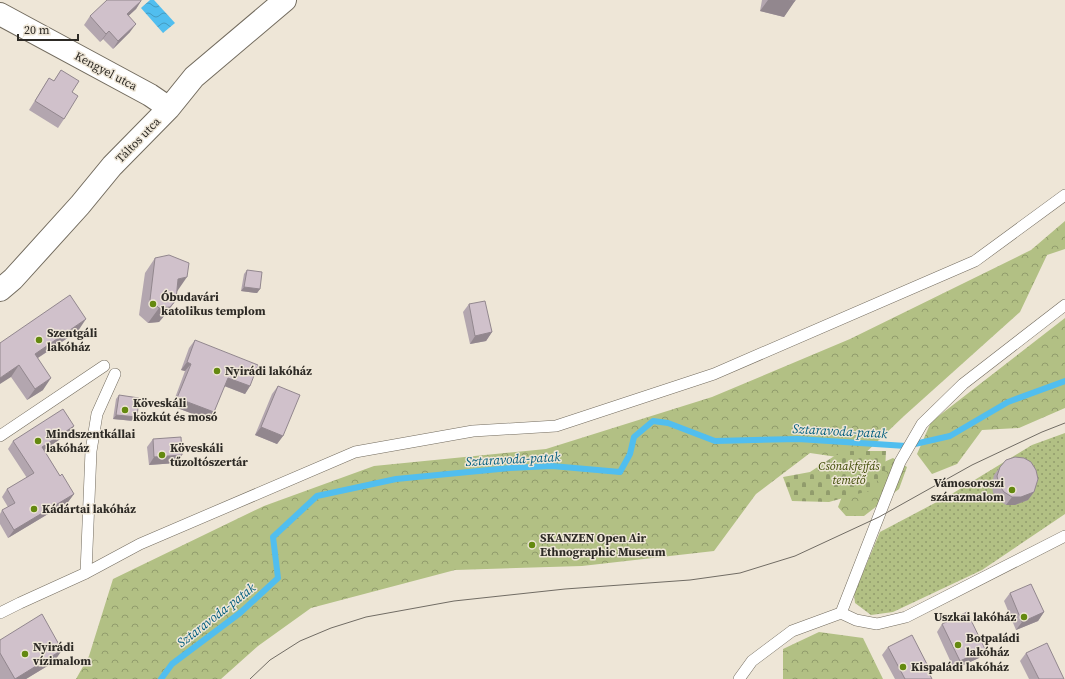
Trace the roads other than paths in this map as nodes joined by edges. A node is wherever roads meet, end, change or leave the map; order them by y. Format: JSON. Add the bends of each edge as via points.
{"nodes":[{"id":1,"x":285,"y":0,"type":"edge"},
{"id":2,"x":0,"y":14,"type":"edge"},
{"id":3,"x":169,"y":108,"type":"junction"},
{"id":4,"x":1065,"y":195,"type":"edge"},
{"id":5,"x":0,"y":290,"type":"edge"},
{"id":6,"x":1065,"y":305,"type":"edge"},
{"id":7,"x":104,"y":366,"type":"dead end"},
{"id":8,"x":115,"y":374,"type":"dead end"},
{"id":9,"x":0,"y":436,"type":"edge"},
{"id":10,"x":1065,"y":536,"type":"edge"},
{"id":11,"x":86,"y":573,"type":"junction"},
{"id":12,"x":0,"y":613,"type":"edge"},
{"id":13,"x":841,"y":613,"type":"junction"},
{"id":14,"x":738,"y":679,"type":"edge"}],
"edges":[{"from":1,"to":3,"type":"street","name":"Táltos utca","via":[[194,78]]},
{"from":2,"to":3,"type":"street","name":"Kengyel utca","via":[[150,95]]},
{"from":3,"to":5,"type":"street","name":"Táltos utca","via":[[112,166],[13,279]]},
{"from":4,"to":11,"type":"lane","via":[[975,261],[714,374],[556,426],[474,431],[355,452],[140,544]]},
{"from":6,"to":13,"type":"lane","via":[[963,384],[922,424],[900,462]]},
{"from":7,"to":9,"type":"lane"},
{"from":8,"to":11,"type":"lane","via":[[97,414],[91,451]]},
{"from":10,"to":13,"type":"lane","via":[[906,617],[877,624],[856,620]]},
{"from":11,"to":12,"type":"lane"},
{"from":13,"to":14,"type":"lane","via":[[792,631],[752,661]]}]}
